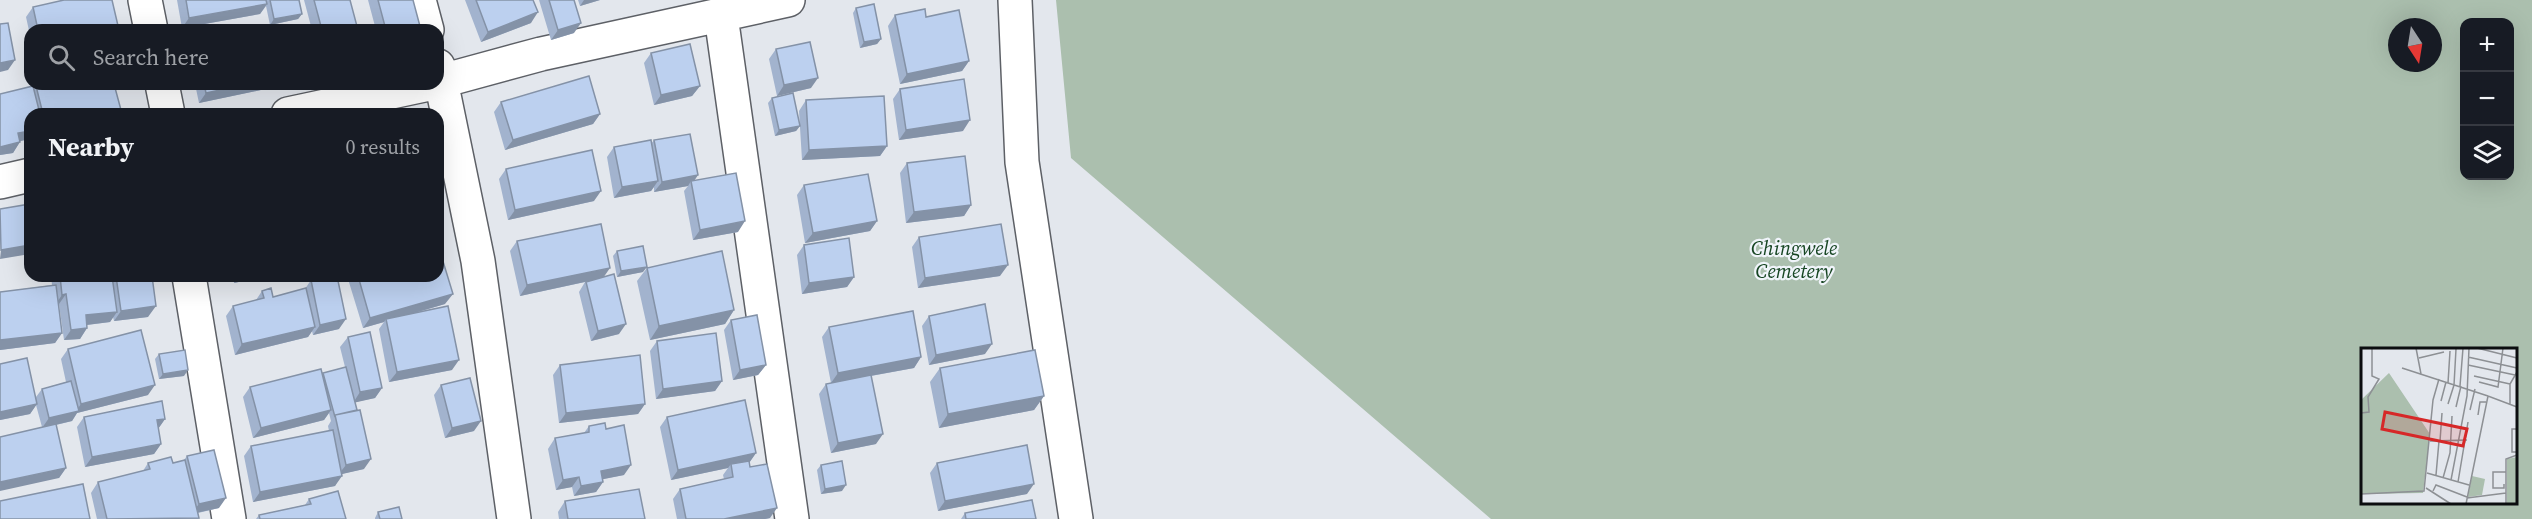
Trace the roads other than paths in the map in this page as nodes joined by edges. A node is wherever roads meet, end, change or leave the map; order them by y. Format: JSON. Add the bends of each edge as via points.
{"nodes":[{"id":1,"x":145,"y":0,"type":"edge"},
{"id":2,"x":419,"y":0,"type":"edge"},
{"id":3,"x":1014,"y":0,"type":"edge"},
{"id":4,"x":774,"y":1,"type":"edge"},
{"id":5,"x":721,"y":16,"type":"junction"},
{"id":6,"x":150,"y":24,"type":"edge"},
{"id":7,"x":426,"y":24,"type":"edge"},
{"id":8,"x":444,"y":76,"type":"edge"},
{"id":9,"x":163,"y":90,"type":"edge"},
{"id":10,"x":387,"y":90,"type":"edge"},
{"id":11,"x":440,"y":90,"type":"edge"},
{"id":12,"x":167,"y":108,"type":"edge"},
{"id":13,"x":313,"y":108,"type":"edge"},
{"id":14,"x":444,"y":108,"type":"edge"},
{"id":15,"x":444,"y":109,"type":"edge"},
{"id":16,"x":24,"y":176,"type":"edge"},
{"id":17,"x":0,"y":182,"type":"edge"},
{"id":18,"x":190,"y":282,"type":"edge"},
{"id":19,"x":229,"y":519,"type":"edge"},
{"id":20,"x":514,"y":519,"type":"edge"},
{"id":21,"x":792,"y":519,"type":"edge"},
{"id":22,"x":1076,"y":519,"type":"edge"}],
"edges":[{"from":1,"to":6,"type":"street"},
{"from":2,"to":7,"type":"street"},
{"from":3,"to":22,"type":"street","via":[[1022,162]]},
{"from":4,"to":5,"type":"street"},
{"from":5,"to":8,"type":"street"},
{"from":5,"to":21,"type":"street"},
{"from":9,"to":12,"type":"street"},
{"from":10,"to":13,"type":"street"},
{"from":11,"to":14,"type":"street"},
{"from":15,"to":20,"type":"street","via":[[478,261]]},
{"from":16,"to":17,"type":"street"},
{"from":18,"to":19,"type":"street"}]}
